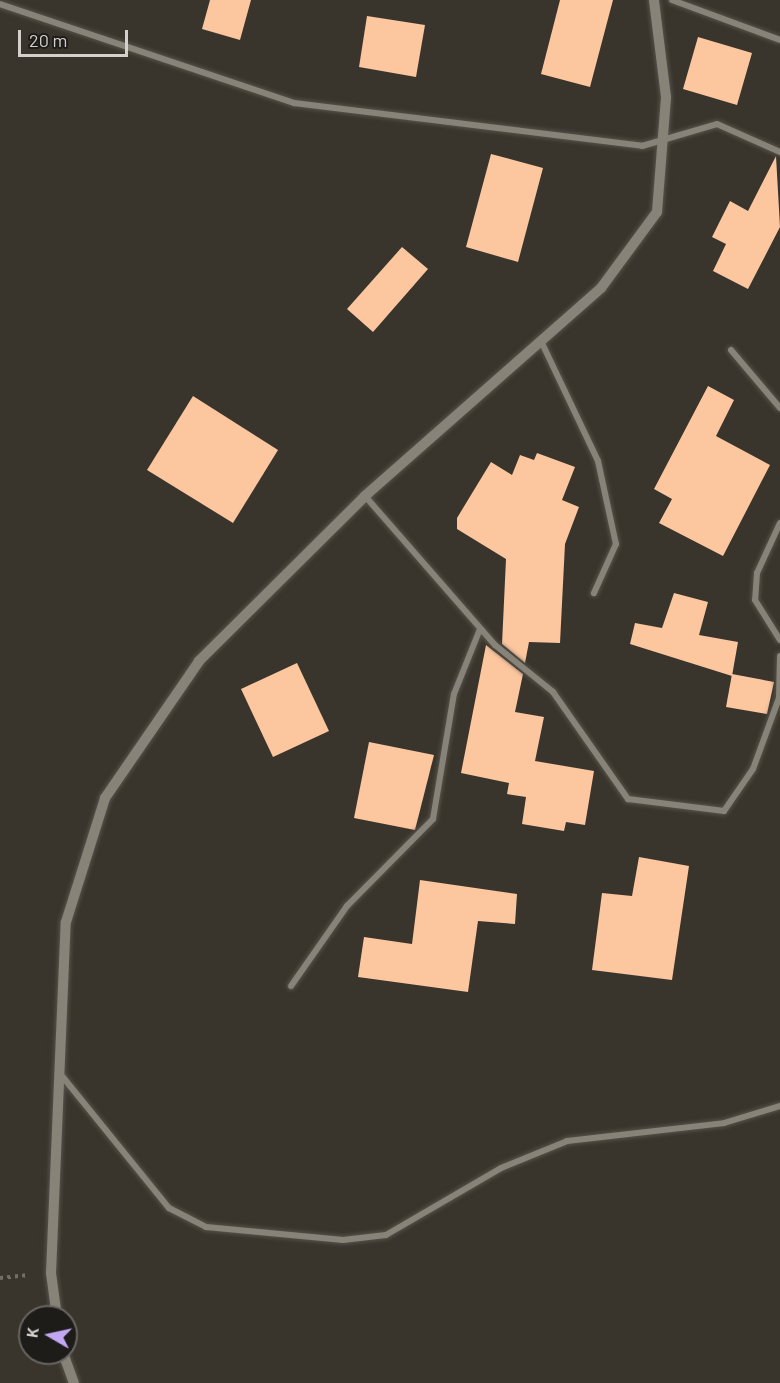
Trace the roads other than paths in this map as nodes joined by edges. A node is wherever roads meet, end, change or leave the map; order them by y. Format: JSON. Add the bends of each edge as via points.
{"nodes":[{"id":1,"x":654,"y":0,"type":"edge"},
{"id":2,"x":672,"y":0,"type":"edge"},
{"id":3,"x":0,"y":4,"type":"edge"},
{"id":4,"x":780,"y":40,"type":"edge"},
{"id":5,"x":663,"y":140,"type":"junction"},
{"id":6,"x":780,"y":152,"type":"edge"},
{"id":7,"x":542,"y":341,"type":"junction"},
{"id":8,"x":731,"y":350,"type":"dead end"},
{"id":9,"x":780,"y":408,"type":"edge"},
{"id":10,"x":365,"y":496,"type":"junction"},
{"id":11,"x":780,"y":523,"type":"edge"},
{"id":12,"x":594,"y":593,"type":"dead end"},
{"id":13,"x":480,"y":629,"type":"junction"},
{"id":14,"x":780,"y":640,"type":"edge"},
{"id":15,"x":780,"y":656,"type":"edge"},
{"id":16,"x":291,"y":986,"type":"dead end"},
{"id":17,"x":62,"y":1076,"type":"junction"},
{"id":18,"x":780,"y":1106,"type":"edge"},
{"id":19,"x":55,"y":1305,"type":"edge"},
{"id":20,"x":67,"y":1365,"type":"edge"},
{"id":21,"x":74,"y":1383,"type":"edge"}],
"edges":[{"from":1,"to":5,"type":"street","via":[[666,97]]},
{"from":2,"to":4,"type":"street"},
{"from":3,"to":5,"type":"street","via":[[294,103],[642,146]]},
{"from":5,"to":6,"type":"street","via":[[717,124]]},
{"from":5,"to":7,"type":"street","via":[[657,212],[601,288]]},
{"from":7,"to":10,"type":"street"},
{"from":7,"to":12,"type":"street","via":[[598,461],[616,544]]},
{"from":8,"to":9,"type":"street"},
{"from":10,"to":13,"type":"street"},
{"from":10,"to":17,"type":"street","via":[[199,661],[105,798],[66,922]]},
{"from":11,"to":14,"type":"street","via":[[757,573],[755,600]]},
{"from":13,"to":15,"type":"street","via":[[552,692],[628,799],[724,811],[753,769],[779,698]]},
{"from":13,"to":16,"type":"street","via":[[454,694],[433,819],[347,906]]},
{"from":17,"to":18,"type":"street","via":[[169,1208],[206,1227],[343,1240],[386,1235],[501,1168],[567,1141],[724,1123]]},
{"from":17,"to":19,"type":"street","via":[[51,1273]]},
{"from":20,"to":21,"type":"street"}]}
